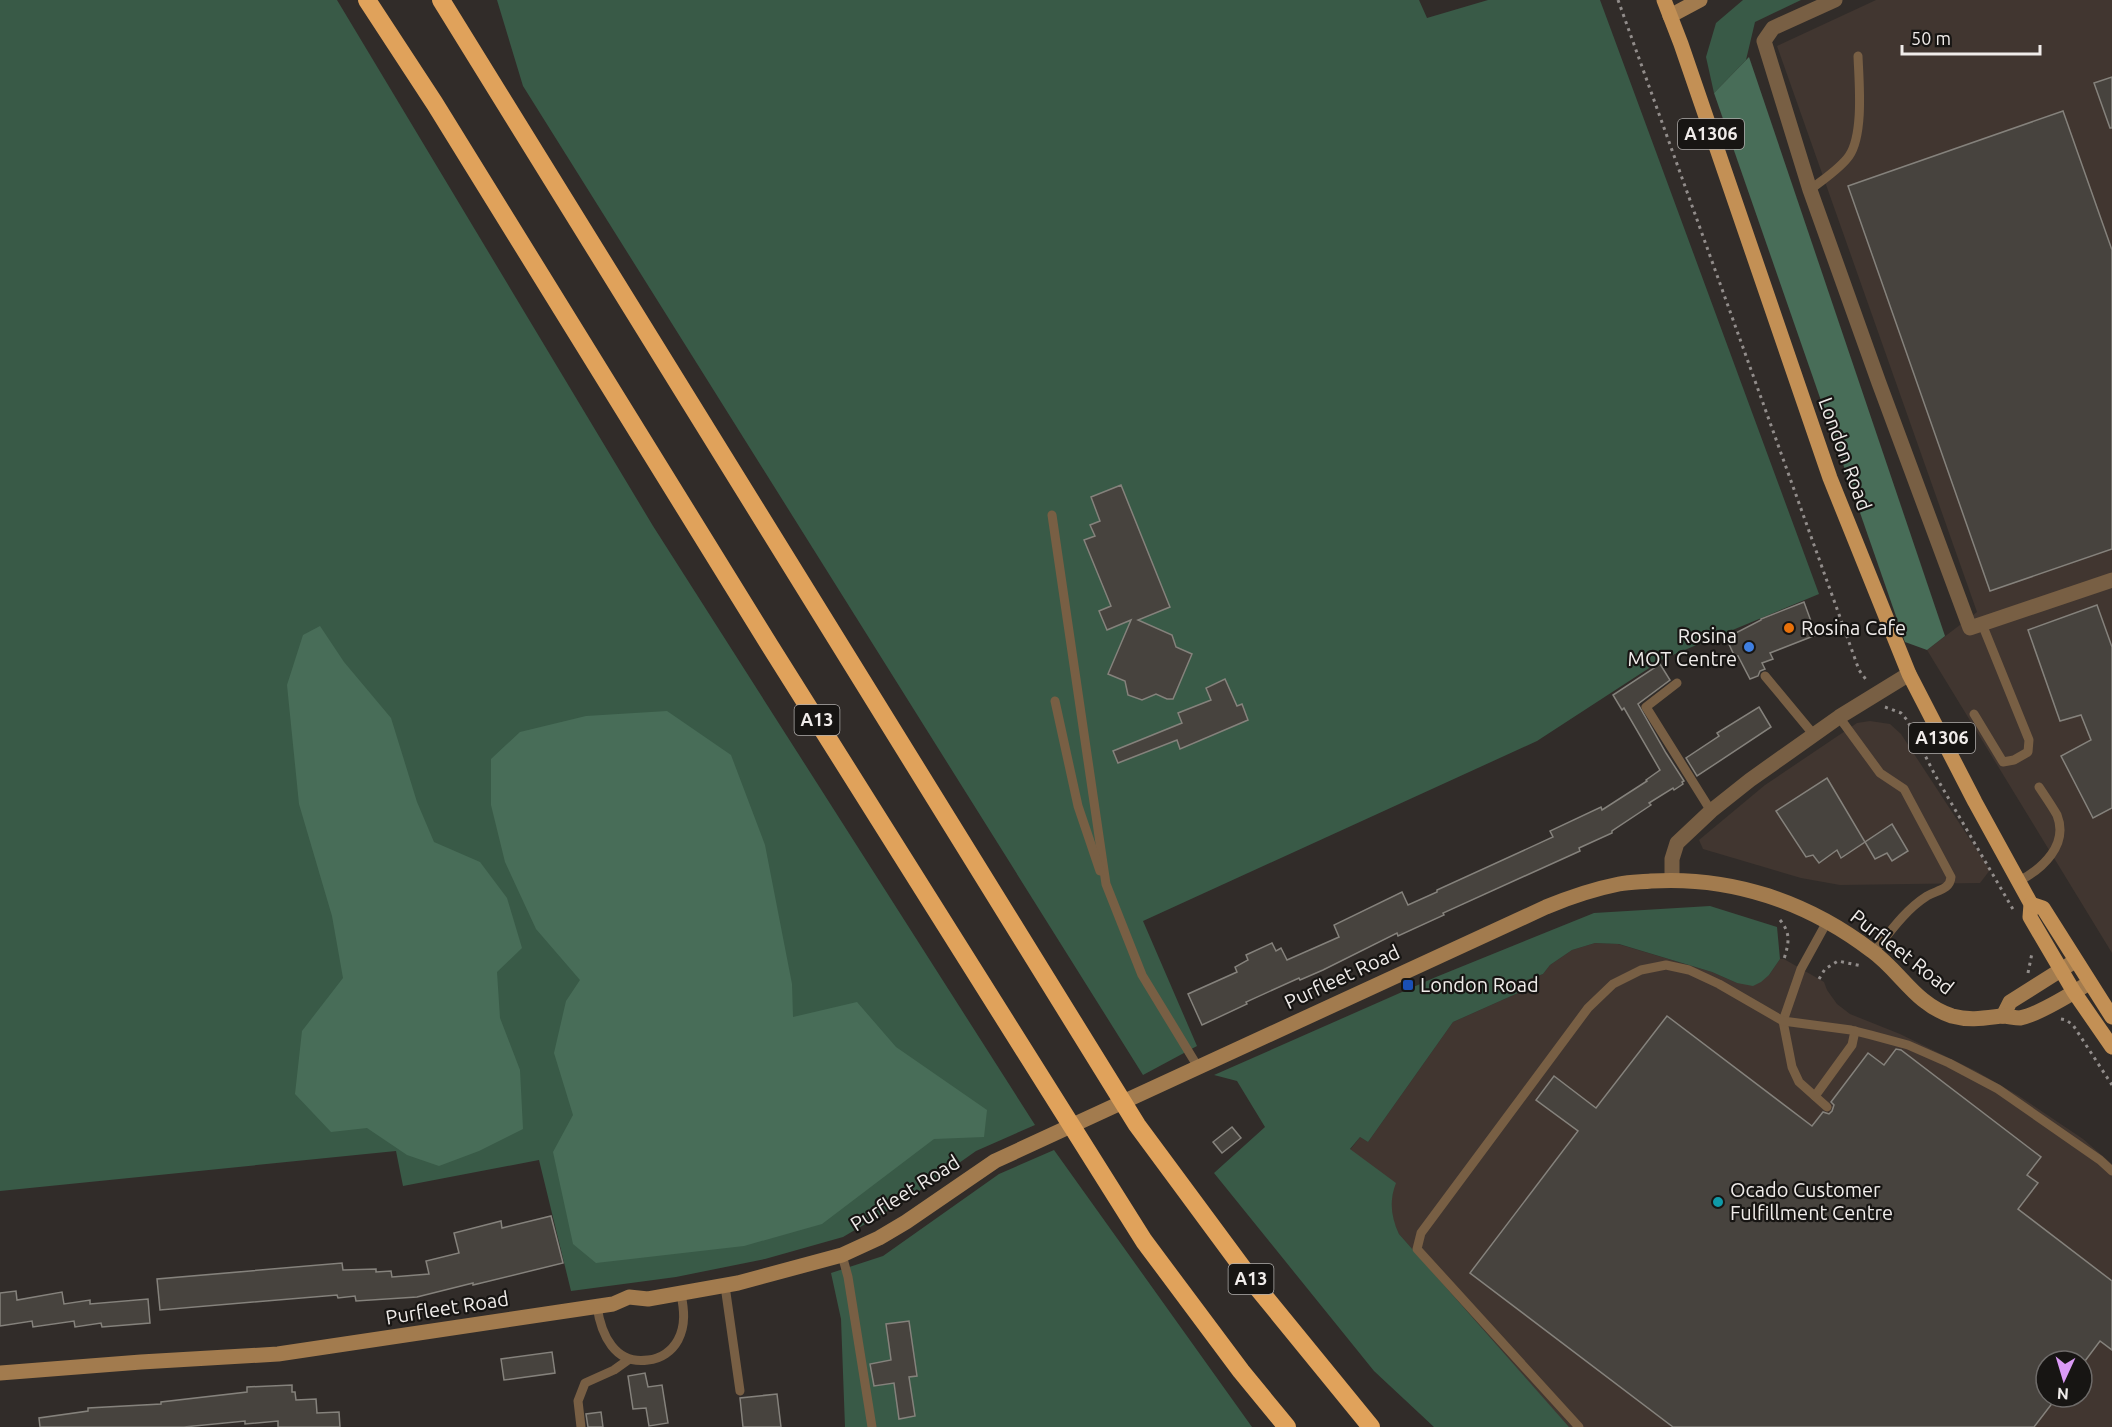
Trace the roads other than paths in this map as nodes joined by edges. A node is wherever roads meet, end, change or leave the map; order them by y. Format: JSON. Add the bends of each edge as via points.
{"nodes":[{"id":1,"x":367,"y":0,"type":"edge"},
{"id":2,"x":441,"y":0,"type":"edge"},
{"id":3,"x":1664,"y":0,"type":"edge"},
{"id":4,"x":1700,"y":0,"type":"edge"},
{"id":5,"x":1835,"y":0,"type":"edge"},
{"id":6,"x":1670,"y":16,"type":"junction"},
{"id":7,"x":1858,"y":56,"type":"dead end"},
{"id":8,"x":1810,"y":190,"type":"junction"},
{"id":9,"x":1053,"y":515,"type":"dead end"},
{"id":10,"x":2112,"y":580,"type":"edge"},
{"id":11,"x":1982,"y":624,"type":"junction"},
{"id":12,"x":1909,"y":674,"type":"junction"},
{"id":13,"x":1765,"y":675,"type":"dead end"},
{"id":14,"x":1677,"y":683,"type":"dead end"},
{"id":15,"x":1055,"y":701,"type":"dead end"},
{"id":16,"x":1974,"y":714,"type":"dead end"},
{"id":17,"x":1839,"y":717,"type":"junction"},
{"id":18,"x":1814,"y":735,"type":"junction"},
{"id":19,"x":2039,"y":788,"type":"dead end"},
{"id":20,"x":1711,"y":811,"type":"junction"},
{"id":21,"x":1672,"y":880,"type":"junction"},
{"id":22,"x":2019,"y":881,"type":"junction"},
{"id":23,"x":1106,"y":884,"type":"junction"},
{"id":24,"x":2031,"y":904,"type":"junction"},
{"id":25,"x":1827,"y":920,"type":"junction"},
{"id":26,"x":1874,"y":952,"type":"junction"},
{"id":27,"x":2075,"y":961,"type":"junction"},
{"id":28,"x":2061,"y":971,"type":"junction"},
{"id":29,"x":2089,"y":983,"type":"junction"},
{"id":30,"x":2074,"y":992,"type":"junction"},
{"id":31,"x":2003,"y":1016,"type":"junction"},
{"id":32,"x":2112,"y":1017,"type":"edge"},
{"id":33,"x":1783,"y":1021,"type":"junction"},
{"id":34,"x":1855,"y":1031,"type":"junction"},
{"id":35,"x":2112,"y":1047,"type":"edge"},
{"id":36,"x":1198,"y":1067,"type":"junction"},
{"id":37,"x":1815,"y":1096,"type":"junction"},
{"id":38,"x":1827,"y":1107,"type":"dead end"},
{"id":39,"x":2112,"y":1171,"type":"edge"},
{"id":40,"x":842,"y":1255,"type":"junction"},
{"id":41,"x":725,"y":1286,"type":"junction"},
{"id":42,"x":681,"y":1294,"type":"junction"},
{"id":43,"x":597,"y":1306,"type":"junction"},
{"id":44,"x":628,"y":1360,"type":"junction"},
{"id":45,"x":0,"y":1373,"type":"edge"},
{"id":46,"x":740,"y":1391,"type":"dead end"},
{"id":47,"x":581,"y":1427,"type":"edge"},
{"id":48,"x":872,"y":1427,"type":"edge"},
{"id":49,"x":1287,"y":1427,"type":"edge"},
{"id":50,"x":1371,"y":1427,"type":"edge"},
{"id":51,"x":1579,"y":1427,"type":"edge"}],
"edges":[{"from":1,"to":49,"type":"highway","number":"A13","via":[[442,114],[1144,1241],[1240,1371]]},
{"from":2,"to":50,"type":"highway","number":"A13","via":[[1137,1125],[1256,1286]]},
{"from":3,"to":6,"type":"main road","name":"London Road","number":"A1306"},
{"from":4,"to":6,"type":"street"},
{"from":5,"to":8,"type":"street","via":[[1773,28],[1764,41]]},
{"from":6,"to":12,"type":"main road","name":"London Road","number":"A1306","via":[[1830,478]]},
{"from":7,"to":8,"type":"lane","via":[[1855,142],[1848,157]]},
{"from":8,"to":11,"type":"street","via":[[1970,628]]},
{"from":9,"to":23,"type":"lane"},
{"from":10,"to":11,"type":"street"},
{"from":11,"to":16,"type":"lane","via":[[2029,740],[2028,752],[2003,762]]},
{"from":12,"to":17,"type":"street"},
{"from":12,"to":22,"type":"main road","name":"London Road","number":"A1306"},
{"from":13,"to":18,"type":"lane"},
{"from":14,"to":20,"type":"lane","via":[[1646,707]]},
{"from":15,"to":23,"type":"lane","via":[[1078,806]]},
{"from":17,"to":18,"type":"street"},
{"from":17,"to":26,"type":"lane","via":[[1880,773],[1904,789],[1951,877],[1948,887],[1912,906]]},
{"from":18,"to":20,"type":"street"},
{"from":19,"to":22,"type":"lane","via":[[2057,817],[2059,842],[2034,873]]},
{"from":20,"to":21,"type":"street","via":[[1677,843]]},
{"from":21,"to":25,"type":"street","name":"Purfleet Road","via":[[1725,884],[1794,905]]},
{"from":21,"to":36,"type":"street","name":"Purfleet Road","via":[[1621,884],[1555,903]]},
{"from":22,"to":24,"type":"main road","name":"London Road","number":"A1306"},
{"from":23,"to":36,"type":"lane","via":[[1142,975]]},
{"from":24,"to":27,"type":"main road","name":"London Road","number":"A1306","via":[[2043,908]]},
{"from":24,"to":28,"type":"main road","name":"London Road","number":"A1306","via":[[2030,917]]},
{"from":25,"to":26,"type":"street","name":"Purfleet Road"},
{"from":25,"to":33,"type":"lane","via":[[1801,969]]},
{"from":26,"to":31,"type":"street","name":"Purfleet Road","via":[[1914,994],[1936,1009],[1976,1020]]},
{"from":27,"to":28,"type":"street"},
{"from":27,"to":29,"type":"main road","name":"London Road","number":"A1306"},
{"from":28,"to":30,"type":"main road","name":"London Road","number":"A1306"},
{"from":28,"to":31,"type":"street","via":[[2010,1002]]},
{"from":29,"to":30,"type":"street","name":"Purfleet Road"},
{"from":29,"to":32,"type":"main road","name":"London Road","number":"A1306"},
{"from":30,"to":31,"type":"street","name":"Purfleet Road","via":[[2020,1018]]},
{"from":30,"to":35,"type":"main road","name":"London Road","number":"A1306"},
{"from":33,"to":34,"type":"lane"},
{"from":33,"to":37,"type":"lane","via":[[1792,1067],[1799,1082]]},
{"from":33,"to":51,"type":"lane","via":[[1689,970],[1666,965],[1641,970],[1613,984],[1588,1008],[1420,1233],[1417,1249]]},
{"from":34,"to":37,"type":"lane","via":[[1852,1045]]},
{"from":34,"to":39,"type":"lane","via":[[1908,1045],[1998,1089]]},
{"from":36,"to":40,"type":"street","name":"Purfleet Road","via":[[995,1161],[906,1222]]},
{"from":37,"to":38,"type":"lane"},
{"from":40,"to":41,"type":"street","name":"Purfleet Road"},
{"from":40,"to":48,"type":"lane"},
{"from":41,"to":42,"type":"street","name":"Purfleet Road"},
{"from":41,"to":46,"type":"lane"},
{"from":42,"to":43,"type":"street","name":"Purfleet Road","via":[[648,1299],[629,1297]]},
{"from":42,"to":44,"type":"lane","via":[[682,1330],[672,1348],[653,1360]]},
{"from":43,"to":44,"type":"lane","via":[[609,1344]]},
{"from":43,"to":45,"type":"street","name":"Purfleet Road","via":[[278,1354]]},
{"from":44,"to":47,"type":"lane","via":[[585,1383],[578,1401]]}]}
